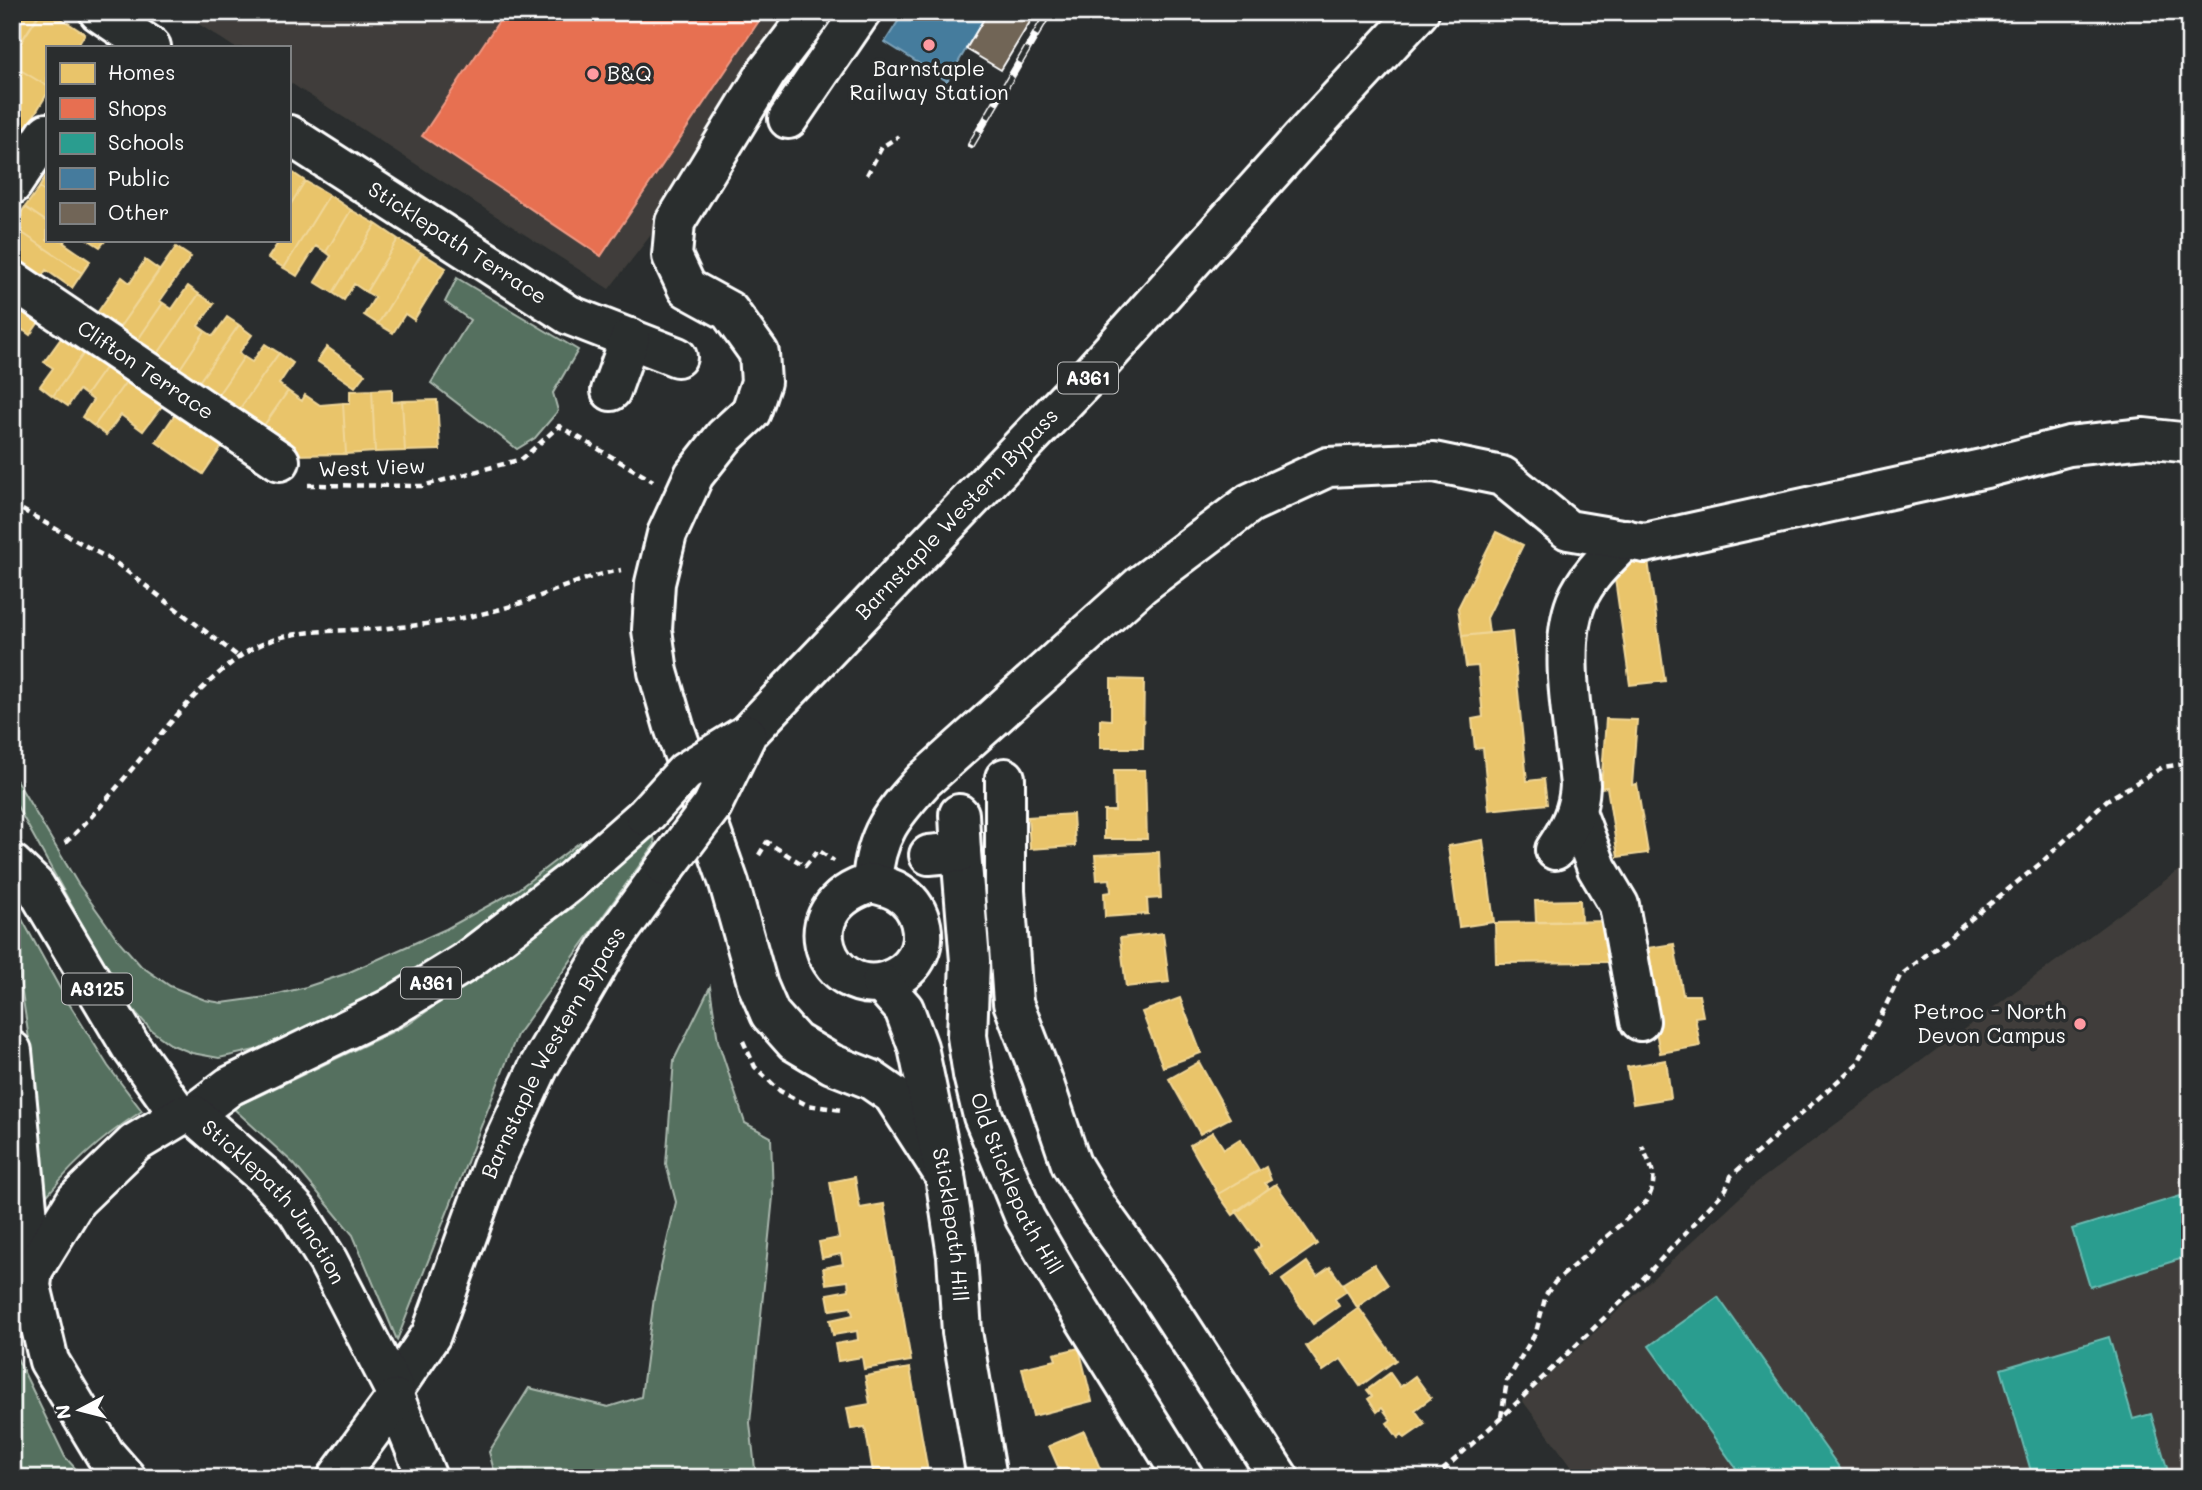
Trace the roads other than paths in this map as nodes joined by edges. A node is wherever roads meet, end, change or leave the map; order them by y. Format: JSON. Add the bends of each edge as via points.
{"nodes":[{"id":1,"x":813,"y":12,"type":"edge"},
{"id":2,"x":861,"y":12,"type":"edge"},
{"id":3,"x":1419,"y":12,"type":"edge"},
{"id":4,"x":107,"y":28,"type":"edge"},
{"id":5,"x":150,"y":46,"type":"edge"},
{"id":6,"x":788,"y":119,"type":"dead end"},
{"id":7,"x":33,"y":134,"type":"edge"},
{"id":8,"x":290,"y":136,"type":"edge"},
{"id":9,"x":12,"y":185,"type":"edge"},
{"id":10,"x":12,"y":280,"type":"edge"},
{"id":11,"x":630,"y":338,"type":"junction"},
{"id":12,"x":677,"y":357,"type":"dead end"},
{"id":13,"x":611,"y":391,"type":"dead end"},
{"id":14,"x":2190,"y":443,"type":"edge"},
{"id":15,"x":280,"y":461,"type":"road end"},
{"id":16,"x":1626,"y":539,"type":"junction"},
{"id":17,"x":747,"y":734,"type":"junction"},
{"id":18,"x":1005,"y":778,"type":"dead end"},
{"id":19,"x":1576,"y":812,"type":"junction"},
{"id":20,"x":959,"y":814,"type":"dead end"},
{"id":21,"x":1555,"y":850,"type":"dead end"},
{"id":22,"x":12,"y":864,"type":"edge"},
{"id":23,"x":873,"y":872,"type":"junction"},
{"id":24,"x":881,"y":983,"type":"junction"},
{"id":25,"x":1640,"y":1021,"type":"dead end"},
{"id":26,"x":12,"y":1051,"type":"edge"},
{"id":27,"x":187,"y":1115,"type":"junction"},
{"id":28,"x":945,"y":1176,"type":"junction"},
{"id":29,"x":26,"y":1290,"type":"edge"},
{"id":30,"x":395,"y":1394,"type":"junction"},
{"id":31,"x":126,"y":1478,"type":"edge"},
{"id":32,"x":337,"y":1478,"type":"edge"},
{"id":33,"x":427,"y":1478,"type":"edge"},
{"id":34,"x":987,"y":1478,"type":"edge"},
{"id":35,"x":1184,"y":1478,"type":"edge"},
{"id":36,"x":1279,"y":1478,"type":"edge"}],
"edges":[{"from":1,"to":28,"type":"street","via":[[766,72],[675,222],[672,256],[687,288],[729,311],[759,353],[761,382],[751,412],[694,475],[667,534],[655,583],[652,630],[658,672],[770,1014],[795,1042],[893,1095]]},
{"from":2,"to":6,"type":"street"},
{"from":3,"to":17,"type":"street","name":"Barnstaple Western Bypass","number":"A361","via":[[1087,378]]},
{"from":4,"to":5,"type":"street"},
{"from":7,"to":9,"type":"street"},
{"from":8,"to":11,"type":"street","name":"Sticklepath Terrace","via":[[569,315]]},
{"from":10,"to":15,"type":"street","name":"Clifton Terrace"},
{"from":11,"to":12,"type":"street","name":"Sticklepath Terrace"},
{"from":11,"to":13,"type":"street"},
{"from":14,"to":16,"type":"street","via":[[2144,438],[2069,446],[1767,517],[1645,542]]},
{"from":16,"to":19,"type":"street","via":[[1592,573],[1570,621],[1568,673],[1580,785]]},
{"from":16,"to":23,"type":"street","via":[[1568,530],[1502,477],[1434,462],[1328,467],[1250,503],[1141,585],[924,780],[892,816],[881,836]]},
{"from":17,"to":27,"type":"street","name":"Barnstaple Western Bypass","number":"A361","bridge":true,"via":[[685,772],[645,816],[570,882],[464,963],[389,1009],[230,1086]]},
{"from":17,"to":30,"type":"street","name":"Barnstaple Western Bypass","number":"A361","bridge":true,"via":[[712,806],[610,944],[538,1066],[492,1167],[431,1335]]},
{"from":18,"to":36,"type":"street","via":[[1004,891],[1013,1003],[1071,1164]]},
{"from":19,"to":21,"type":"street"},
{"from":19,"to":25,"type":"street","via":[[1597,868],[1619,905]]},
{"from":20,"to":35,"type":"street","name":"Old Sticklepath Hill","via":[[945,854],[970,961],[967,1036],[983,1116],[1026,1218]]},
{"from":22,"to":27,"type":"street","number":"A3125","via":[[35,886],[131,1047]]},
{"from":23,"to":24,"type":"street","via":[[910,902],[922,931],[915,960],[898,977]]},
{"from":23,"to":24,"type":"street","via":[[832,906],[825,920],[825,946],[832,962],[848,977]]},
{"from":24,"to":28,"type":"street","name":"Sticklepath Hill","via":[[904,1009],[918,1047]]},
{"from":26,"to":29,"type":"street"},
{"from":27,"to":29,"type":"street","name":"Sticklepath Junction","via":[[135,1143],[76,1200]]},
{"from":27,"to":30,"type":"street","name":"Sticklepath Junction","via":[[264,1176],[297,1211],[328,1261]]},
{"from":28,"to":34,"type":"street","name":"Sticklepath Hill","via":[[962,1332]]},
{"from":29,"to":31,"type":"street","via":[[49,1361],[105,1454]]},
{"from":30,"to":32,"type":"street"},
{"from":30,"to":33,"type":"street","name":"Sticklepath Junction"}]}
